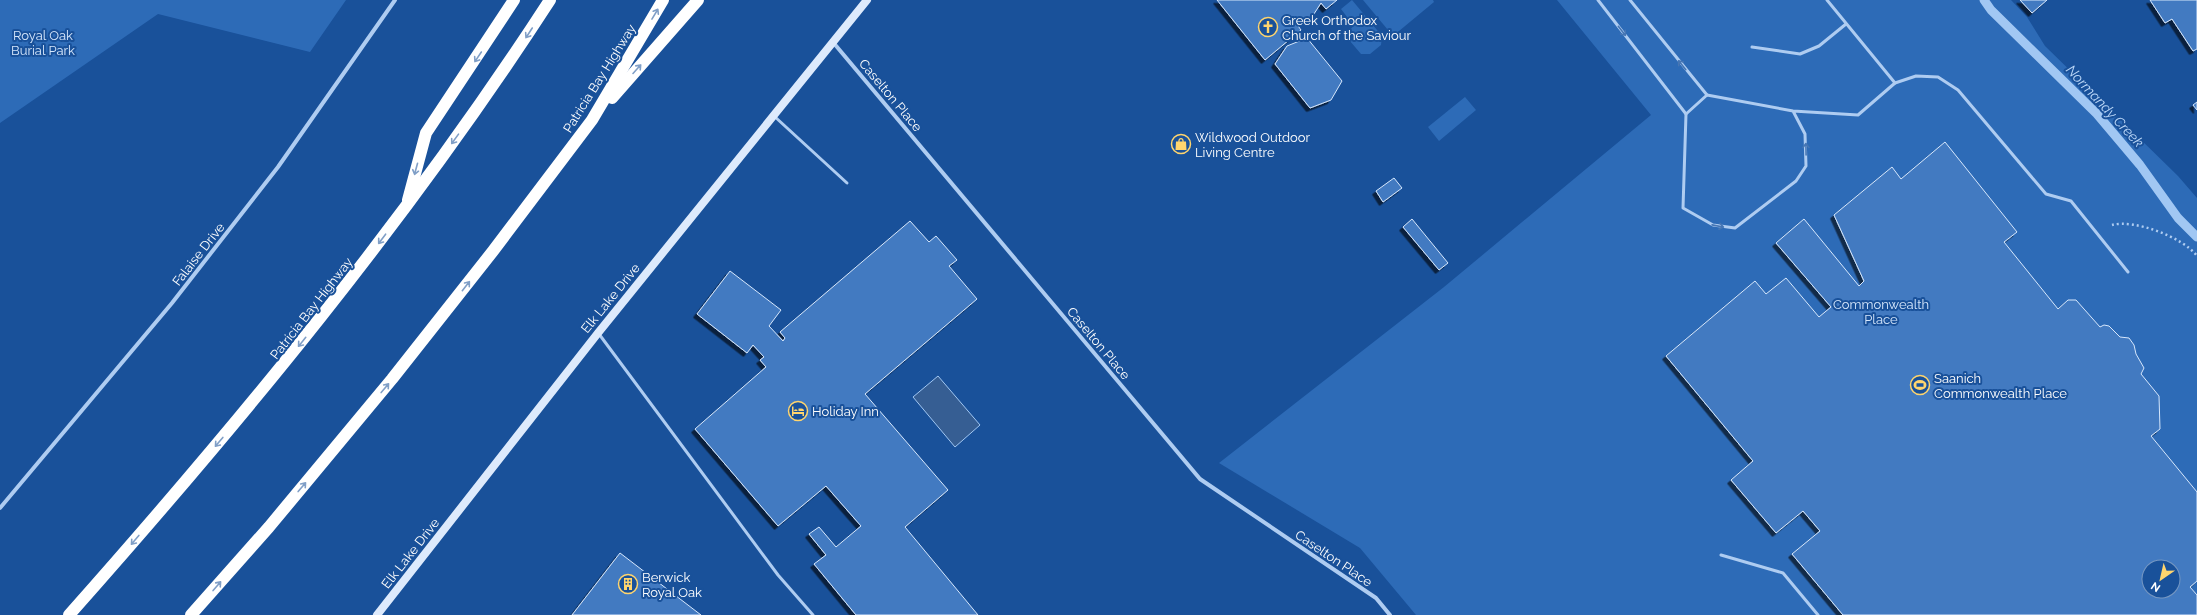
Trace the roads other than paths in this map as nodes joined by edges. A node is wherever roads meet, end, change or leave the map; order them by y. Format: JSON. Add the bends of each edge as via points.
{"nodes":[{"id":1,"x":395,"y":0,"type":"edge"},
{"id":2,"x":514,"y":0,"type":"edge"},
{"id":3,"x":550,"y":0,"type":"edge"},
{"id":4,"x":663,"y":0,"type":"edge"},
{"id":5,"x":698,"y":0,"type":"edge"},
{"id":6,"x":867,"y":0,"type":"edge"},
{"id":7,"x":1598,"y":0,"type":"edge"},
{"id":8,"x":1630,"y":0,"type":"edge"},
{"id":9,"x":1827,"y":0,"type":"edge"},
{"id":10,"x":1846,"y":24,"type":"junction"},
{"id":11,"x":832,"y":41,"type":"junction"},
{"id":12,"x":1752,"y":48,"type":"dead end"},
{"id":13,"x":1895,"y":82,"type":"junction"},
{"id":14,"x":1707,"y":95,"type":"junction"},
{"id":15,"x":1793,"y":111,"type":"junction"},
{"id":16,"x":1686,"y":114,"type":"junction"},
{"id":17,"x":772,"y":115,"type":"junction"},
{"id":18,"x":592,"y":120,"type":"junction"},
{"id":19,"x":847,"y":184,"type":"dead end"},
{"id":20,"x":406,"y":208,"type":"junction"},
{"id":21,"x":2128,"y":272,"type":"dead end"},
{"id":22,"x":598,"y":333,"type":"junction"},
{"id":23,"x":0,"y":508,"type":"edge"},
{"id":24,"x":1721,"y":555,"type":"dead end"},
{"id":25,"x":69,"y":615,"type":"edge"},
{"id":26,"x":191,"y":615,"type":"edge"},
{"id":27,"x":377,"y":615,"type":"edge"},
{"id":28,"x":813,"y":615,"type":"edge"},
{"id":29,"x":1390,"y":615,"type":"edge"},
{"id":30,"x":1818,"y":615,"type":"edge"}],
"edges":[{"from":1,"to":23,"type":"street","name":"Falaise Drive","via":[[278,167],[172,304]]},
{"from":2,"to":20,"type":"highway","one_way":true,"via":[[426,133]]},
{"from":3,"to":20,"type":"highway","name":"Patricia Bay Highway","one_way":true,"via":[[511,61]]},
{"from":18,"to":4,"type":"highway","name":"Patricia Bay Highway","one_way":true},
{"from":18,"to":5,"type":"highway","one_way":true},
{"from":6,"to":11,"type":"street","name":"Elk Lake Drive"},
{"from":7,"to":16,"type":"lane","one_way":true},
{"from":14,"to":8,"type":"lane","one_way":true},
{"from":9,"to":10,"type":"lane"},
{"from":10,"to":12,"type":"lane","via":[[1819,46],[1800,54]]},
{"from":10,"to":13,"type":"lane"},
{"from":11,"to":17,"type":"street","name":"Elk Lake Drive"},
{"from":11,"to":29,"type":"street","name":"Caselton Place","via":[[1200,479],[1376,598]]},
{"from":13,"to":15,"type":"lane","via":[[1858,115]]},
{"from":13,"to":21,"type":"lane","via":[[1916,76],[1938,77],[1958,90],[2046,194],[2071,201]]},
{"from":14,"to":15,"type":"lane"},
{"from":14,"to":16,"type":"lane"},
{"from":16,"to":15,"type":"lane","one_way":true,"via":[[1683,208],[1713,225],[1735,228],[1796,181],[1806,166],[1806,134]]},
{"from":17,"to":19,"type":"lane"},
{"from":17,"to":22,"type":"street","name":"Elk Lake Drive"},
{"from":26,"to":18,"type":"highway","name":"Patricia Bay Highway","one_way":true,"via":[[269,527],[392,379]]},
{"from":20,"to":25,"type":"highway","name":"Patricia Bay Highway","one_way":true,"via":[[268,384]]},
{"from":22,"to":27,"type":"street","name":"Elk Lake Drive"},
{"from":22,"to":28,"type":"lane","via":[[778,575]]},
{"from":24,"to":30,"type":"lane","via":[[1783,573]]}]}
